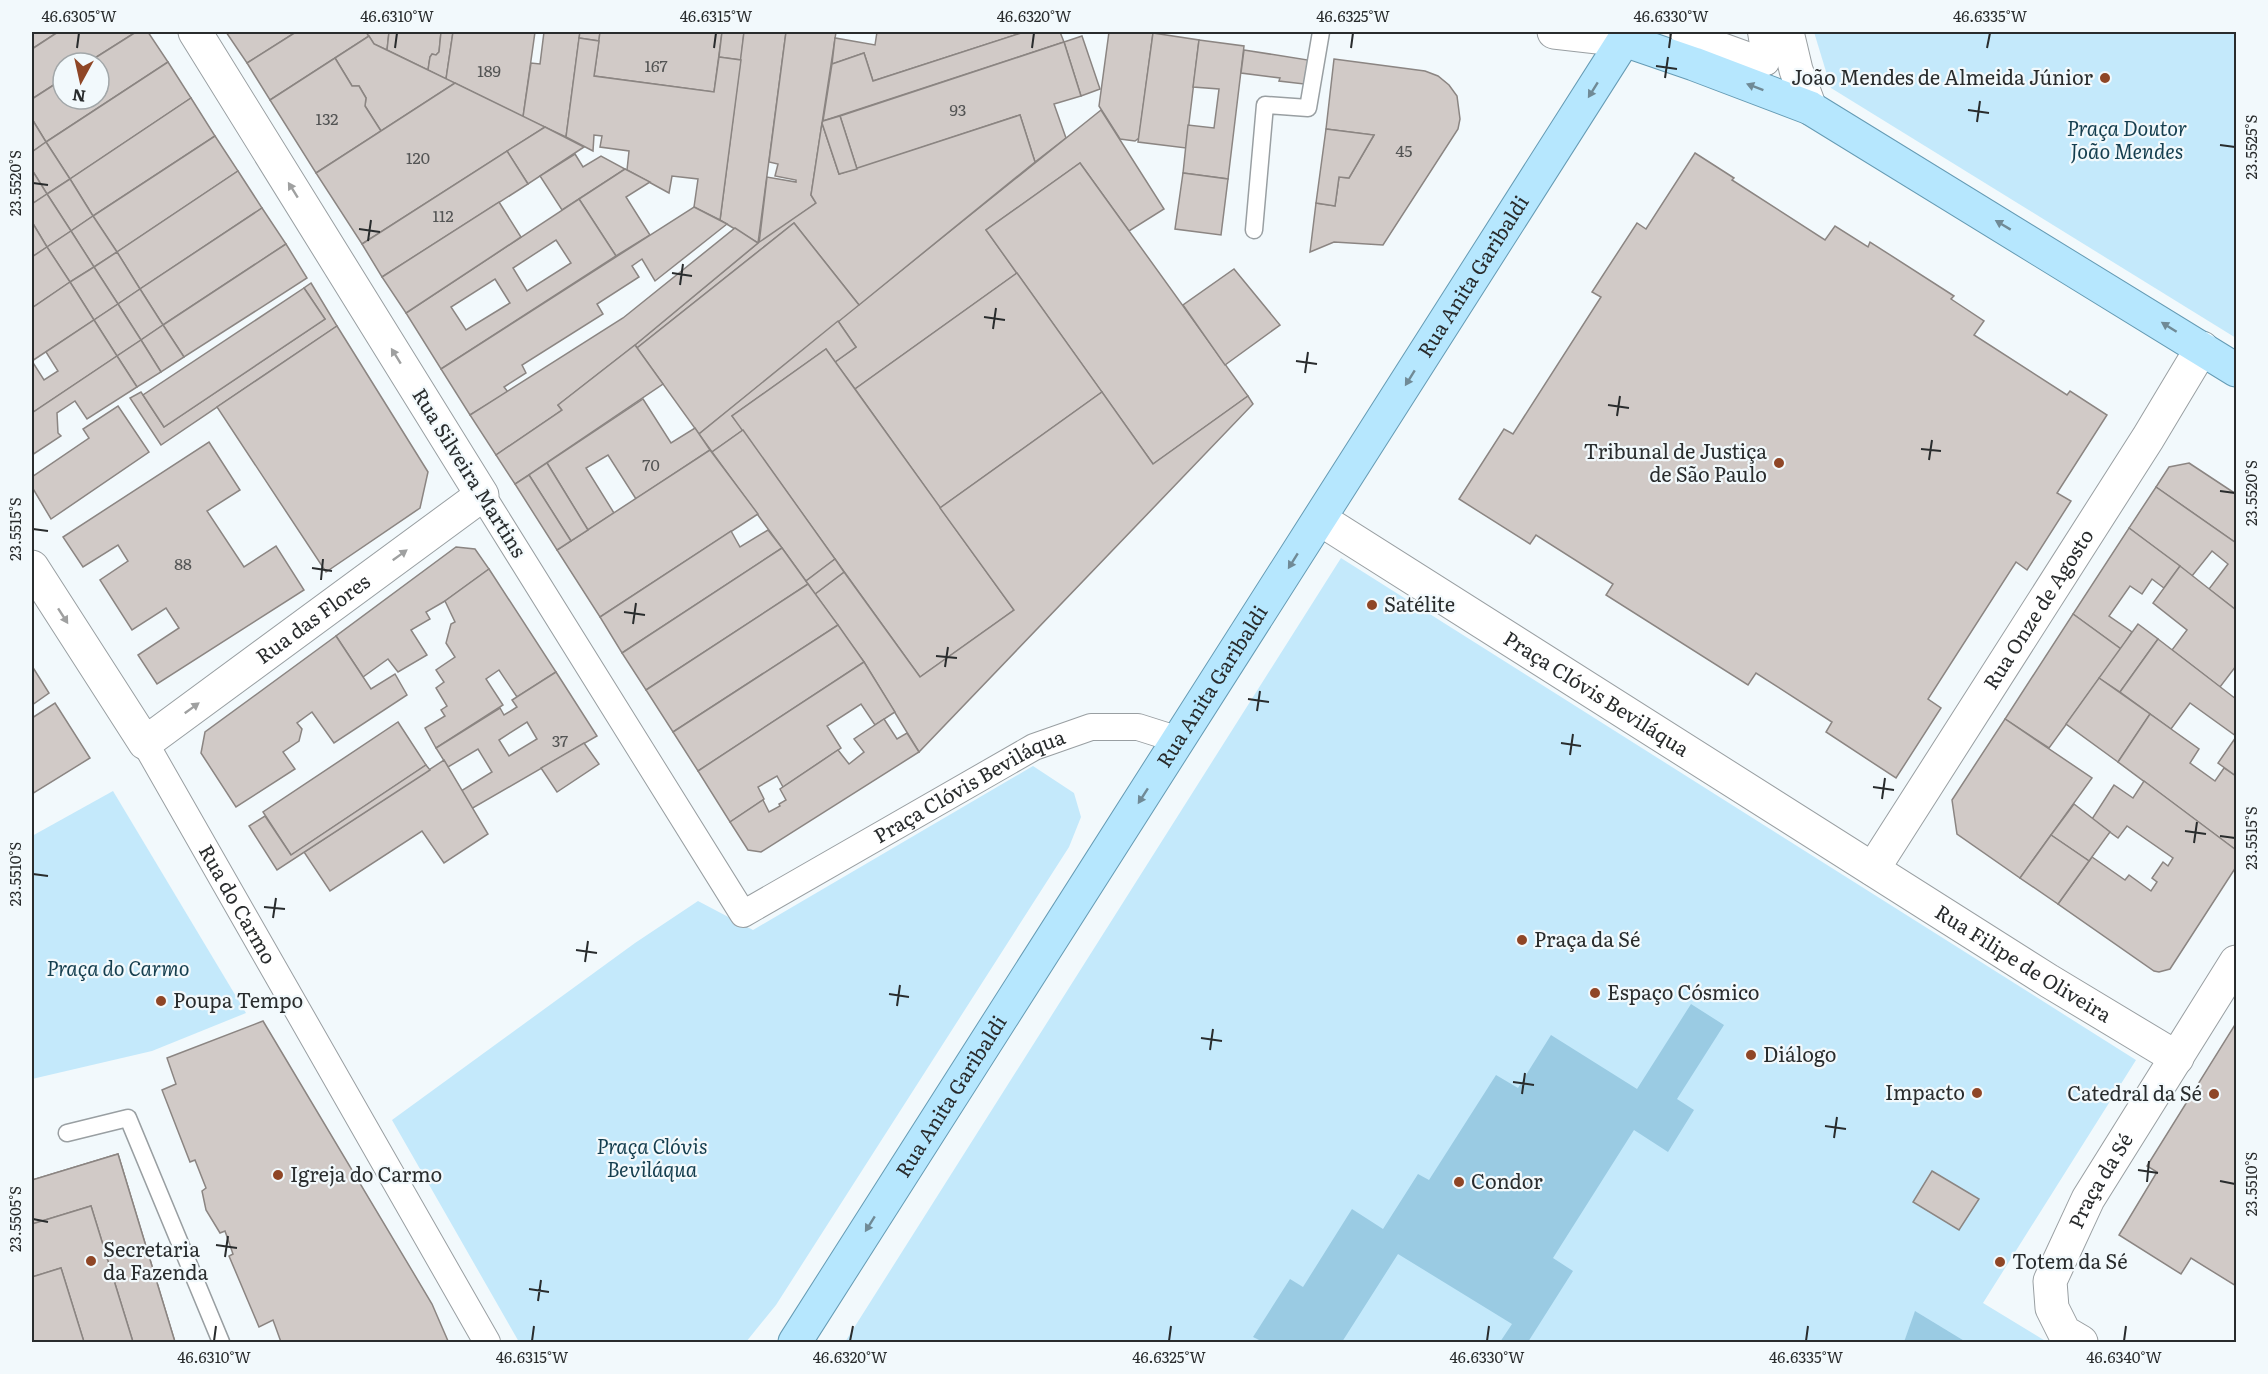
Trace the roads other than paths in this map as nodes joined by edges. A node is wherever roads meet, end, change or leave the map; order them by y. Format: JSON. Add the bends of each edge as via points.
{"nodes":[{"id":1,"x":195,"y":32,"type":"edge"},
{"id":2,"x":1321,"y":32,"type":"edge"},
{"id":3,"x":1554,"y":32,"type":"edge"},
{"id":4,"x":1683,"y":32,"type":"edge"},
{"id":5,"x":1761,"y":32,"type":"edge"},
{"id":6,"x":1787,"y":32,"type":"edge"},
{"id":7,"x":1626,"y":36,"type":"edge"},
{"id":8,"x":1810,"y":108,"type":"junction"},
{"id":9,"x":1254,"y":230,"type":"dead end"},
{"id":10,"x":2202,"y":348,"type":"junction"},
{"id":11,"x":2236,"y":370,"type":"edge"},
{"id":12,"x":482,"y":495,"type":"junction"},
{"id":13,"x":1320,"y":519,"type":"junction"},
{"id":14,"x":32,"y":567,"type":"edge"},
{"id":15,"x":1179,"y":740,"type":"junction"},
{"id":16,"x":145,"y":743,"type":"junction"},
{"id":17,"x":1873,"y":869,"type":"junction"},
{"id":18,"x":743,"y":914,"type":"joint"},
{"id":19,"x":2236,"y":962,"type":"edge"},
{"id":20,"x":2177,"y":1058,"type":"junction"},
{"id":21,"x":67,"y":1133,"type":"dead end"},
{"id":22,"x":221,"y":1342,"type":"edge"},
{"id":23,"x":487,"y":1342,"type":"edge"},
{"id":24,"x":795,"y":1342,"type":"edge"},
{"id":25,"x":2081,"y":1342,"type":"edge"}],
"edges":[{"from":12,"to":1,"type":"street","name":"Rua Silveira Martins","one_way":true},
{"from":2,"to":9,"type":"lane","via":[[1308,108],[1265,105]]},
{"from":3,"to":7,"type":"street"},
{"from":4,"to":5,"type":"street","via":[[1766,62]]},
{"from":6,"to":8,"type":"street"},
{"from":8,"to":7,"type":"main road","one_way":true},
{"from":7,"to":13,"type":"main road","name":"Rua Anita Garibaldi","one_way":true},
{"from":10,"to":8,"type":"main road","one_way":true},
{"from":10,"to":11,"type":"main road"},
{"from":10,"to":17,"type":"street","name":"Rua Onze de Agosto"},
{"from":16,"to":12,"type":"street","name":"Rua das Flores","one_way":true},
{"from":12,"to":18,"type":"street","name":"Rua Silveira Martins"},
{"from":13,"to":15,"type":"main road","name":"Rua Anita Garibaldi","one_way":true},
{"from":13,"to":17,"type":"street","name":"Praça Clóvis Beviláqua"},
{"from":14,"to":16,"type":"street","name":"Rua do Carmo","one_way":true},
{"from":15,"to":18,"type":"street","name":"Praça Clóvis Beviláqua","via":[[1138,727],[1091,727],[1034,747]]},
{"from":15,"to":24,"type":"main road","name":"Rua Anita Garibaldi","one_way":true},
{"from":16,"to":23,"type":"street","name":"Rua do Carmo"},
{"from":17,"to":20,"type":"street","name":"Rua Filipe de Oliveira"},
{"from":19,"to":20,"type":"street","name":"Praça da Sé"},
{"from":20,"to":25,"type":"street","name":"Praça da Sé","via":[[2088,1199],[2050,1281],[2052,1308],[2064,1332]]},
{"from":21,"to":22,"type":"lane","via":[[128,1118]]}]}
